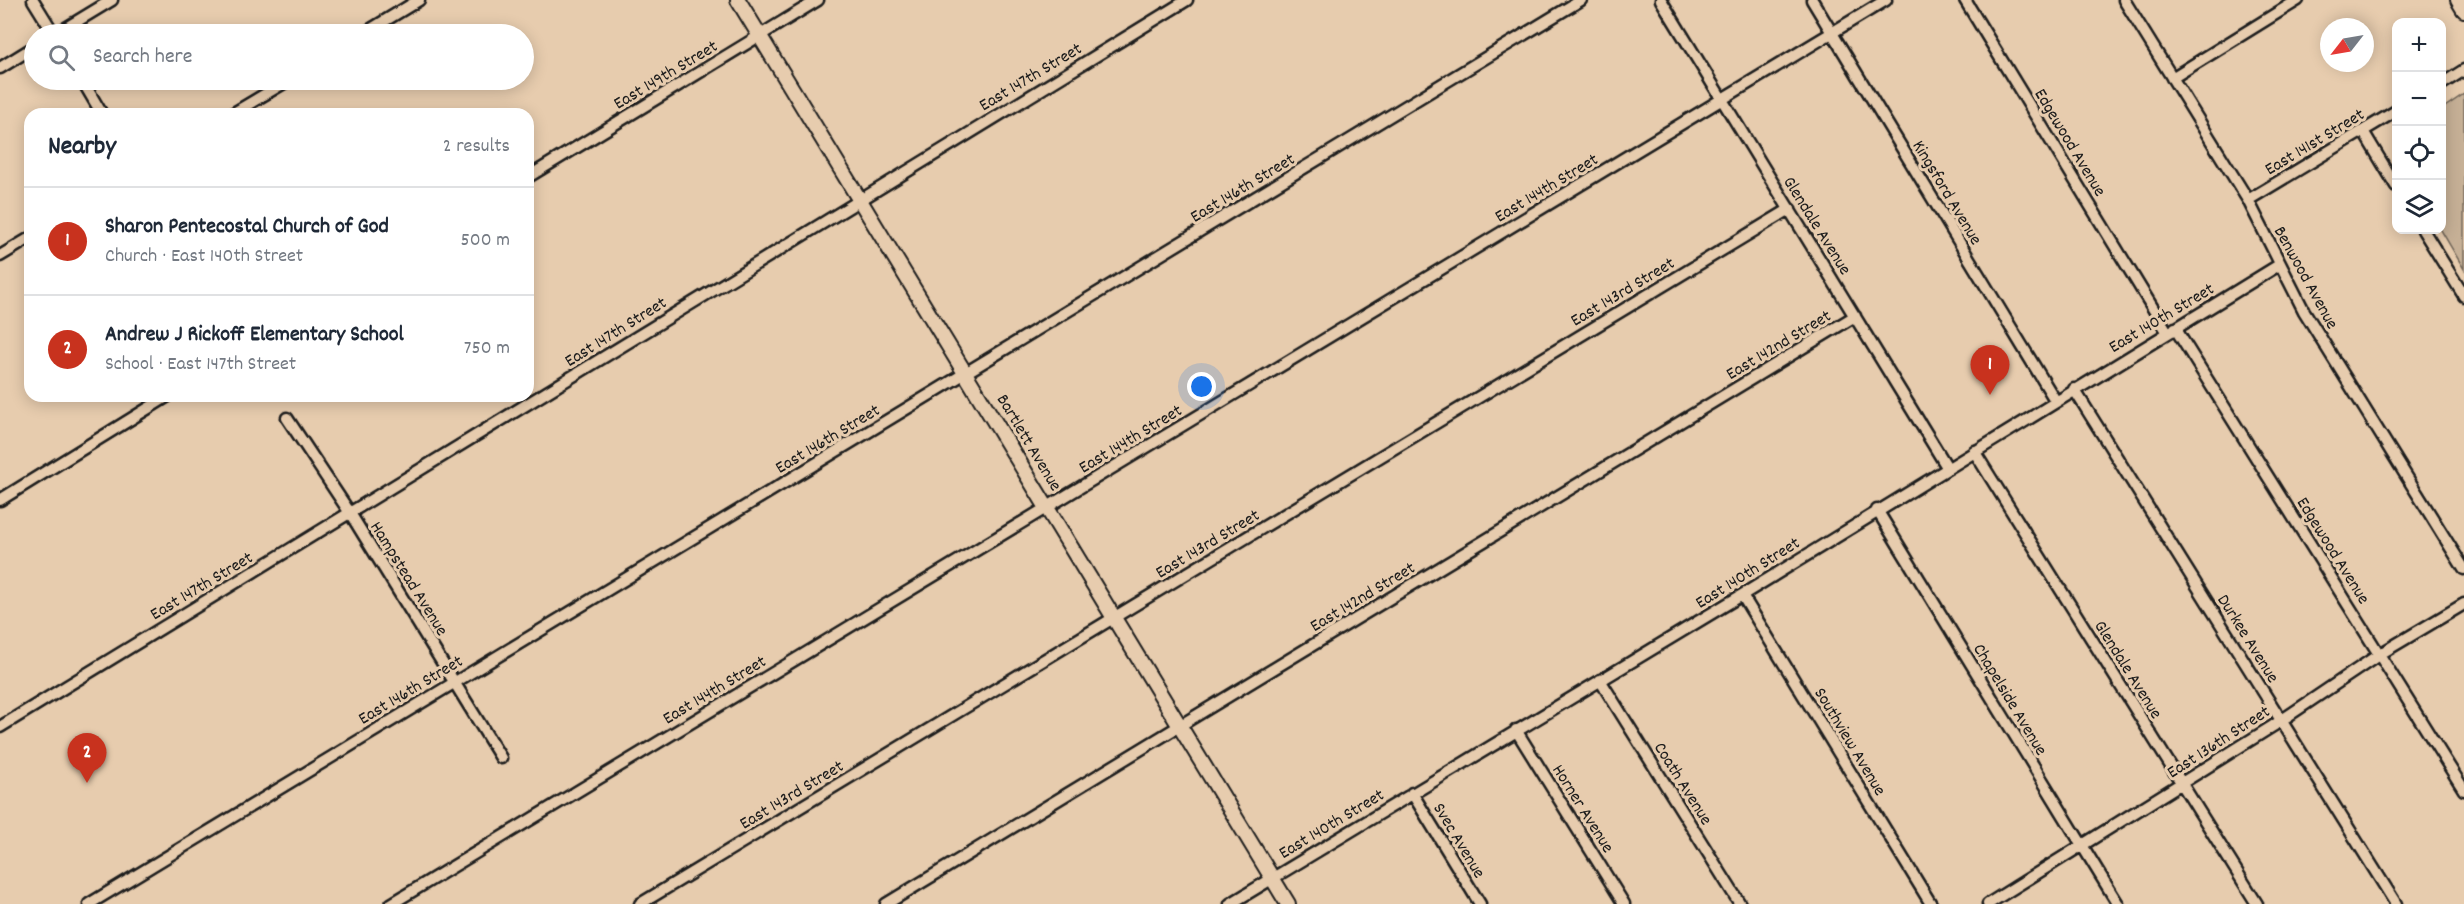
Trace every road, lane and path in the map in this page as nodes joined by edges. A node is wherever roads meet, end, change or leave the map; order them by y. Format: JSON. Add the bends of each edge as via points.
{"nodes":[{"id":1,"x":33,"y":0,"type":"edge"},
{"id":2,"x":112,"y":0,"type":"edge"},
{"id":3,"x":419,"y":0,"type":"edge"},
{"id":4,"x":738,"y":0,"type":"edge"},
{"id":5,"x":819,"y":0,"type":"edge"},
{"id":6,"x":1187,"y":0,"type":"edge"},
{"id":7,"x":1581,"y":0,"type":"edge"},
{"id":8,"x":1661,"y":0,"type":"edge"},
{"id":9,"x":1812,"y":0,"type":"edge"},
{"id":10,"x":1886,"y":0,"type":"edge"},
{"id":11,"x":1965,"y":0,"type":"edge"},
{"id":12,"x":2124,"y":0,"type":"edge"},
{"id":13,"x":2298,"y":0,"type":"edge"},
{"id":14,"x":2458,"y":0,"type":"edge"},
{"id":15,"x":2464,"y":10,"type":"edge"},
{"id":16,"x":49,"y":24,"type":"edge"},
{"id":17,"x":72,"y":24,"type":"edge"},
{"id":18,"x":379,"y":24,"type":"edge"},
{"id":19,"x":1832,"y":33,"type":"junction"},
{"id":20,"x":760,"y":36,"type":"junction"},
{"id":21,"x":24,"y":53,"type":"edge"},
{"id":22,"x":0,"y":68,"type":"edge"},
{"id":23,"x":2464,"y":70,"type":"edge"},
{"id":24,"x":2172,"y":78,"type":"junction"},
{"id":25,"x":2446,"y":81,"type":"edge"},
{"id":26,"x":87,"y":90,"type":"edge"},
{"id":27,"x":272,"y":90,"type":"edge"},
{"id":28,"x":1721,"y":101,"type":"junction"},
{"id":29,"x":98,"y":108,"type":"edge"},
{"id":30,"x":242,"y":108,"type":"edge"},
{"id":31,"x":2392,"y":114,"type":"edge"},
{"id":32,"x":2362,"y":131,"type":"junction"},
{"id":33,"x":534,"y":173,"type":"edge"},
{"id":34,"x":2393,"y":180,"type":"edge"},
{"id":35,"x":860,"y":199,"type":"junction"},
{"id":36,"x":2248,"y":200,"type":"junction"},
{"id":37,"x":1790,"y":209,"type":"junction"},
{"id":38,"x":2425,"y":234,"type":"edge"},
{"id":39,"x":24,"y":241,"type":"edge"},
{"id":40,"x":0,"y":256,"type":"edge"},
{"id":41,"x":2279,"y":264,"type":"junction"},
{"id":42,"x":2464,"y":296,"type":"edge"},
{"id":43,"x":1855,"y":316,"type":"junction"},
{"id":44,"x":2172,"y":330,"type":"junction"},
{"id":45,"x":966,"y":373,"type":"junction"},
{"id":46,"x":2074,"y":389,"type":"junction"},
{"id":47,"x":534,"y":400,"type":"edge"},
{"id":48,"x":2055,"y":400,"type":"junction"},
{"id":49,"x":158,"y":402,"type":"edge"},
{"id":50,"x":530,"y":402,"type":"edge"},
{"id":51,"x":287,"y":418,"type":"dead end"},
{"id":52,"x":1974,"y":451,"type":"junction"},
{"id":53,"x":1947,"y":467,"type":"junction"},
{"id":54,"x":0,"y":500,"type":"edge"},
{"id":55,"x":1048,"y":507,"type":"junction"},
{"id":56,"x":1877,"y":510,"type":"junction"},
{"id":57,"x":350,"y":513,"type":"junction"},
{"id":58,"x":2464,"y":569,"type":"edge"},
{"id":59,"x":1742,"y":595,"type":"junction"},
{"id":60,"x":2464,"y":604,"type":"edge"},
{"id":61,"x":1115,"y":618,"type":"junction"},
{"id":62,"x":2380,"y":654,"type":"junction"},
{"id":63,"x":1600,"y":680,"type":"junction"},
{"id":64,"x":455,"y":681,"type":"junction"},
{"id":65,"x":2281,"y":721,"type":"junction"},
{"id":66,"x":1180,"y":726,"type":"junction"},
{"id":67,"x":0,"y":727,"type":"edge"},
{"id":68,"x":1516,"y":730,"type":"junction"},
{"id":69,"x":501,"y":758,"type":"dead end"},
{"id":70,"x":2182,"y":784,"type":"junction"},
{"id":71,"x":2464,"y":790,"type":"edge"},
{"id":72,"x":1412,"y":793,"type":"junction"},
{"id":73,"x":2082,"y":847,"type":"junction"},
{"id":74,"x":1272,"y":878,"type":"junction"},
{"id":75,"x":89,"y":904,"type":"edge"},
{"id":76,"x":391,"y":904,"type":"edge"},
{"id":77,"x":640,"y":904,"type":"edge"},
{"id":78,"x":886,"y":904,"type":"edge"},
{"id":79,"x":1230,"y":904,"type":"edge"},
{"id":80,"x":1288,"y":904,"type":"edge"},
{"id":81,"x":1480,"y":904,"type":"edge"},
{"id":82,"x":1624,"y":904,"type":"edge"},
{"id":83,"x":1740,"y":904,"type":"edge"},
{"id":84,"x":1931,"y":904,"type":"edge"},
{"id":85,"x":1988,"y":904,"type":"edge"},
{"id":86,"x":2118,"y":904,"type":"edge"},
{"id":87,"x":2257,"y":904,"type":"edge"},
{"id":88,"x":2396,"y":904,"type":"edge"}],
"edges":[{"from":1,"to":16,"type":"street"},
{"from":2,"to":17,"type":"street"},
{"from":3,"to":18,"type":"street"},
{"from":4,"to":20,"type":"street","name":"Bartlett Avenue"},
{"from":5,"to":20,"type":"street","name":"East 149th Street"},
{"from":6,"to":35,"type":"street","name":"East 147th Street"},
{"from":7,"to":45,"type":"street","name":"East 146th Street"},
{"from":8,"to":28,"type":"street","name":"Glendale Avenue"},
{"from":9,"to":19,"type":"street","name":"Kingsford Avenue"},
{"from":10,"to":19,"type":"street","name":"East 144th Street"},
{"from":11,"to":44,"type":"street","name":"Edgewood Avenue"},
{"from":12,"to":24,"type":"street","name":"Benwood Avenue"},
{"from":13,"to":24,"type":"street"},
{"from":14,"to":15,"type":"street"},
{"from":19,"to":28,"type":"street","name":"East 144th Street"},
{"from":19,"to":48,"type":"street","name":"Kingsford Avenue"},
{"from":20,"to":33,"type":"street","name":"East 149th Street"},
{"from":20,"to":35,"type":"street","name":"Bartlett Avenue"},
{"from":21,"to":22,"type":"street"},
{"from":23,"to":25,"type":"street"},
{"from":24,"to":36,"type":"street","name":"Benwood Avenue"},
{"from":26,"to":29,"type":"street"},
{"from":27,"to":30,"type":"street"},
{"from":28,"to":37,"type":"street","name":"Glendale Avenue"},
{"from":28,"to":55,"type":"street","name":"East 144th Street"},
{"from":31,"to":32,"type":"street","name":"East 141st Street"},
{"from":32,"to":34,"type":"street"},
{"from":32,"to":36,"type":"street","name":"East 141st Street"},
{"from":35,"to":45,"type":"street","name":"Bartlett Avenue"},
{"from":35,"to":47,"type":"street","name":"East 147th Street"},
{"from":36,"to":41,"type":"street","name":"Benwood Avenue"},
{"from":37,"to":43,"type":"street","name":"Glendale Avenue"},
{"from":37,"to":61,"type":"street","name":"East 143rd Street"},
{"from":38,"to":42,"type":"street"},
{"from":39,"to":40,"type":"street"},
{"from":41,"to":44,"type":"street","name":"East 140th Street"},
{"from":41,"to":58,"type":"street","name":"Benwood Avenue","via":[[2310,321]]},
{"from":43,"to":53,"type":"street","name":"Glendale Avenue"},
{"from":43,"to":66,"type":"street","name":"East 142nd Street"},
{"from":44,"to":46,"type":"street","name":"East 140th Street"},
{"from":44,"to":62,"type":"street","name":"Edgewood Avenue"},
{"from":45,"to":55,"type":"street","name":"Bartlett Avenue"},
{"from":45,"to":64,"type":"street","name":"East 146th Street"},
{"from":46,"to":48,"type":"street","name":"East 140th Street"},
{"from":46,"to":65,"type":"street","name":"Durkee Avenue"},
{"from":48,"to":52,"type":"street","name":"East 140th Street"},
{"from":49,"to":54,"type":"street"},
{"from":50,"to":57,"type":"street","name":"East 147th Street"},
{"from":51,"to":57,"type":"street","name":"Hampstead Avenue"},
{"from":52,"to":53,"type":"street","name":"East 140th Street"},
{"from":52,"to":70,"type":"street","name":"Glendale Avenue"},
{"from":53,"to":56,"type":"street","name":"East 140th Street"},
{"from":55,"to":61,"type":"street","name":"Bartlett Avenue"},
{"from":55,"to":76,"type":"street","name":"East 144th Street"},
{"from":56,"to":59,"type":"street","name":"East 140th Street"},
{"from":56,"to":73,"type":"street","name":"Chapelside Avenue"},
{"from":57,"to":64,"type":"street","name":"Hampstead Avenue"},
{"from":57,"to":67,"type":"street","name":"East 147th Street"},
{"from":59,"to":63,"type":"street","name":"East 140th Street"},
{"from":59,"to":84,"type":"street","name":"Southview Avenue"},
{"from":60,"to":62,"type":"street","name":"East 136th Street"},
{"from":61,"to":66,"type":"street","name":"Bartlett Avenue"},
{"from":61,"to":77,"type":"street","name":"East 143rd Street"},
{"from":62,"to":65,"type":"street","name":"East 136th Street"},
{"from":62,"to":71,"type":"street","name":"Edgewood Avenue"},
{"from":63,"to":68,"type":"street","name":"East 140th Street"},
{"from":63,"to":83,"type":"street","name":"Coath Avenue"},
{"from":64,"to":69,"type":"street","name":"Hampstead Avenue"},
{"from":64,"to":75,"type":"street","name":"East 146th Street"},
{"from":65,"to":70,"type":"street","name":"East 136th Street"},
{"from":65,"to":88,"type":"street","name":"Durkee Avenue"},
{"from":66,"to":74,"type":"street","name":"Bartlett Avenue"},
{"from":66,"to":78,"type":"street","name":"East 142nd Street"},
{"from":68,"to":72,"type":"street","name":"East 140th Street"},
{"from":68,"to":82,"type":"street","name":"Horner Avenue"},
{"from":70,"to":73,"type":"street","name":"East 136th Street"},
{"from":70,"to":87,"type":"street","name":"Glendale Avenue"},
{"from":72,"to":74,"type":"street","name":"East 140th Street"},
{"from":72,"to":81,"type":"street","name":"Svec Avenue"},
{"from":73,"to":85,"type":"street","name":"East 136th Street"},
{"from":73,"to":86,"type":"street","name":"Chapelside Avenue"},
{"from":74,"to":79,"type":"street","name":"East 140th Street"},
{"from":74,"to":80,"type":"street","name":"Bartlett Avenue"}]}
